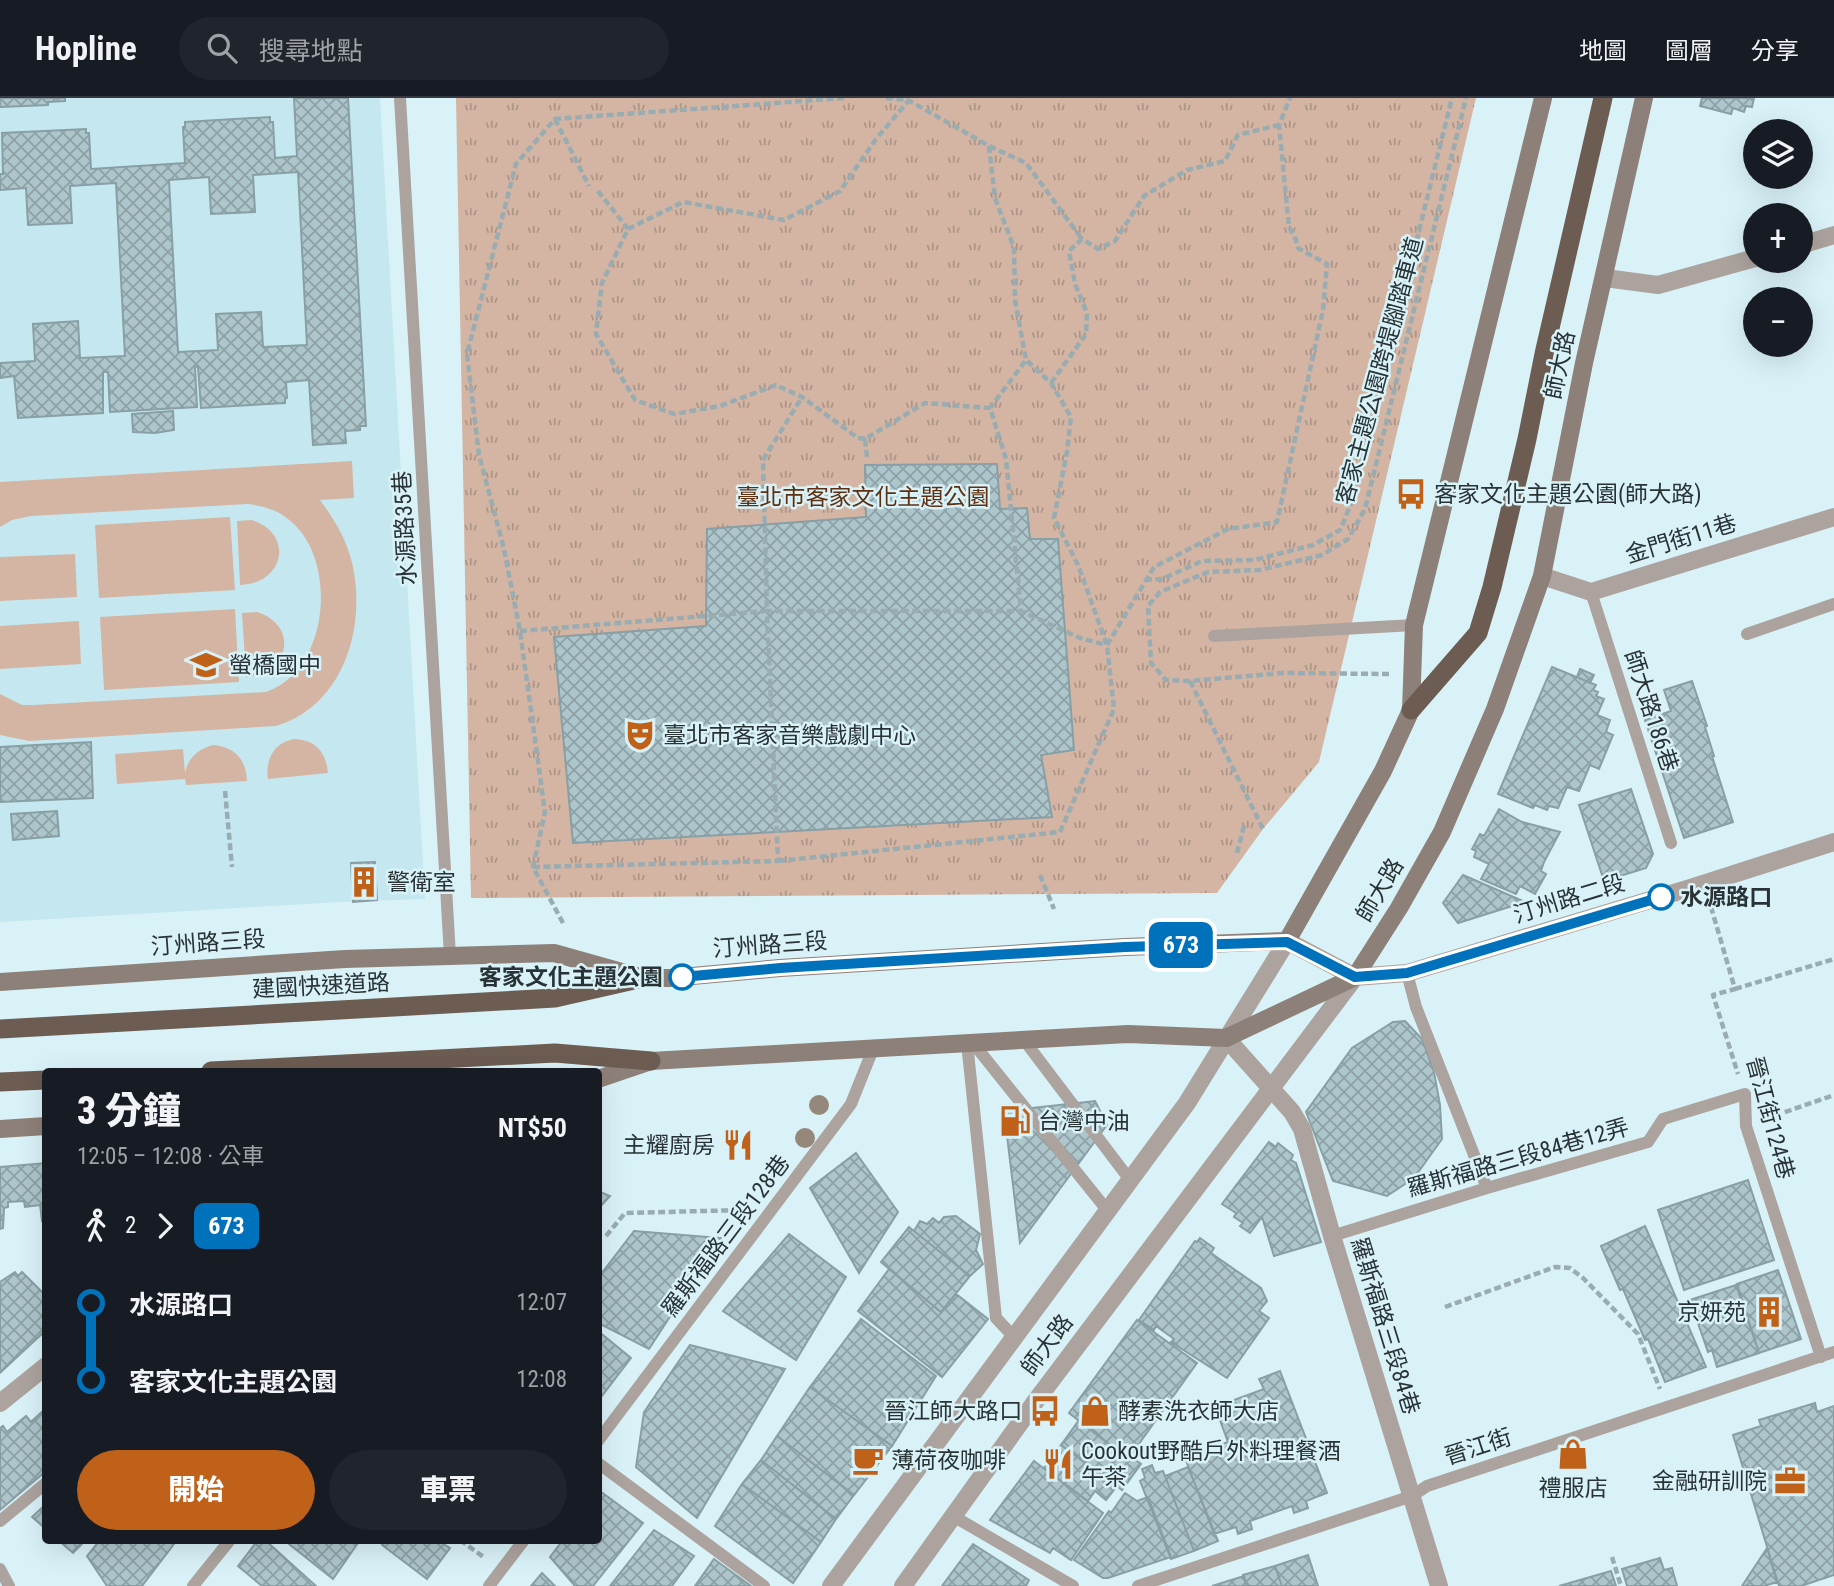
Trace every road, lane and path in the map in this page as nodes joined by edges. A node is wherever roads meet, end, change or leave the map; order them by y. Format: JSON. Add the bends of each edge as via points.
{"nodes":[{"id":1,"x":400,"y":98,"type":"edge"},
{"id":2,"x":845,"y":98,"type":"edge"},
{"id":3,"x":886,"y":98,"type":"edge"},
{"id":4,"x":1290,"y":98,"type":"edge"},
{"id":5,"x":1452,"y":98,"type":"edge"},
{"id":6,"x":1466,"y":98,"type":"edge"},
{"id":7,"x":1542,"y":98,"type":"edge"},
{"id":8,"x":1603,"y":98,"type":"edge"},
{"id":9,"x":1644,"y":98,"type":"edge"},
{"id":10,"x":909,"y":99,"type":"edge"},
{"id":11,"x":555,"y":119,"type":"junction"},
{"id":12,"x":1279,"y":125,"type":"junction"},
{"id":13,"x":989,"y":146,"type":"junction"},
{"id":14,"x":589,"y":186,"type":"dead end"},
{"id":15,"x":598,"y":191,"type":"dead end"},
{"id":16,"x":628,"y":229,"type":"junction"},
{"id":17,"x":1834,"y":235,"type":"edge"},
{"id":18,"x":1082,"y":239,"type":"junction"},
{"id":19,"x":1813,"y":241,"type":"edge"},
{"id":20,"x":1743,"y":261,"type":"edge"},
{"id":21,"x":1605,"y":278,"type":"junction"},
{"id":22,"x":1026,"y":360,"type":"junction"},
{"id":23,"x":1051,"y":383,"type":"junction"},
{"id":24,"x":802,"y":397,"type":"junction"},
{"id":25,"x":990,"y":408,"type":"junction"},
{"id":26,"x":865,"y":439,"type":"junction"},
{"id":27,"x":867,"y":457,"type":"dead end"},
{"id":28,"x":1834,"y":517,"type":"edge"},
{"id":29,"x":1542,"y":576,"type":"junction"},
{"id":30,"x":1144,"y":581,"type":"junction"},
{"id":31,"x":1591,"y":592,"type":"junction"},
{"id":32,"x":1834,"y":604,"type":"edge"},
{"id":33,"x":767,"y":611,"type":"junction"},
{"id":34,"x":1021,"y":611,"type":"junction"},
{"id":35,"x":1414,"y":625,"type":"junction"},
{"id":36,"x":520,"y":631,"type":"junction"},
{"id":37,"x":1747,"y":634,"type":"dead end"},
{"id":38,"x":1214,"y":636,"type":"dead end"},
{"id":39,"x":1107,"y":645,"type":"junction"},
{"id":40,"x":1412,"y":674,"type":"junction"},
{"id":41,"x":1190,"y":681,"type":"junction"},
{"id":42,"x":1410,"y":710,"type":"junction"},
{"id":43,"x":225,"y":791,"type":"dead end"},
{"id":44,"x":1244,"y":826,"type":"dead end"},
{"id":45,"x":1263,"y":829,"type":"dead end"},
{"id":46,"x":1834,"y":842,"type":"edge"},
{"id":47,"x":1671,"y":843,"type":"dead end"},
{"id":48,"x":1237,"y":853,"type":"dead end"},
{"id":49,"x":778,"y":861,"type":"junction"},
{"id":50,"x":232,"y":867,"type":"dead end"},
{"id":51,"x":533,"y":867,"type":"junction"},
{"id":52,"x":1040,"y":875,"type":"dead end"},
{"id":53,"x":1711,"y":905,"type":"dead end"},
{"id":54,"x":1054,"y":909,"type":"dead end"},
{"id":55,"x":563,"y":923,"type":"dead end"},
{"id":56,"x":1287,"y":942,"type":"junction"},
{"id":57,"x":450,"y":956,"type":"junction"},
{"id":58,"x":1834,"y":959,"type":"edge"},
{"id":59,"x":1407,"y":973,"type":"junction"},
{"id":60,"x":1355,"y":977,"type":"junction"},
{"id":61,"x":643,"y":978,"type":"junction"},
{"id":62,"x":0,"y":982,"type":"edge"},
{"id":63,"x":1735,"y":989,"type":"junction"},
{"id":64,"x":0,"y":1029,"type":"edge"},
{"id":65,"x":1226,"y":1038,"type":"junction"},
{"id":66,"x":1024,"y":1040,"type":"junction"},
{"id":67,"x":970,"y":1043,"type":"junction"},
{"id":68,"x":873,"y":1049,"type":"junction"},
{"id":69,"x":651,"y":1061,"type":"junction"},
{"id":70,"x":268,"y":1068,"type":"edge"},
{"id":71,"x":602,"y":1079,"type":"edge"},
{"id":72,"x":42,"y":1080,"type":"edge"},
{"id":73,"x":0,"y":1083,"type":"edge"},
{"id":74,"x":1271,"y":1088,"type":"junction"},
{"id":75,"x":1745,"y":1094,"type":"junction"},
{"id":76,"x":1834,"y":1095,"type":"edge"},
{"id":77,"x":42,"y":1126,"type":"edge"},
{"id":78,"x":1746,"y":1126,"type":"junction"},
{"id":79,"x":0,"y":1129,"type":"edge"},
{"id":80,"x":1130,"y":1180,"type":"junction"},
{"id":81,"x":1487,"y":1188,"type":"junction"},
{"id":82,"x":772,"y":1209,"type":"junction"},
{"id":83,"x":1107,"y":1210,"type":"junction"},
{"id":84,"x":1332,"y":1236,"type":"junction"},
{"id":85,"x":606,"y":1237,"type":"dead end"},
{"id":86,"x":1445,"y":1307,"type":"dead end"},
{"id":87,"x":1014,"y":1336,"type":"junction"},
{"id":88,"x":1834,"y":1352,"type":"edge"},
{"id":89,"x":1821,"y":1357,"type":"junction"},
{"id":90,"x":42,"y":1369,"type":"edge"},
{"id":91,"x":0,"y":1403,"type":"edge"},
{"id":92,"x":1667,"y":1406,"type":"junction"},
{"id":93,"x":602,"y":1436,"type":"edge"},
{"id":94,"x":602,"y":1466,"type":"edge"},
{"id":95,"x":42,"y":1486,"type":"edge"},
{"id":96,"x":1412,"y":1496,"type":"junction"},
{"id":97,"x":953,"y":1516,"type":"junction"},
{"id":98,"x":0,"y":1521,"type":"edge"},
{"id":99,"x":227,"y":1544,"type":"edge"},
{"id":100,"x":521,"y":1544,"type":"edge"},
{"id":101,"x":1612,"y":1557,"type":"dead end"},
{"id":102,"x":0,"y":1569,"type":"edge"},
{"id":103,"x":9,"y":1586,"type":"edge"},
{"id":104,"x":193,"y":1586,"type":"edge"},
{"id":105,"x":489,"y":1586,"type":"edge"},
{"id":106,"x":764,"y":1586,"type":"edge"},
{"id":107,"x":831,"y":1586,"type":"edge"},
{"id":108,"x":903,"y":1586,"type":"edge"},
{"id":109,"x":1073,"y":1586,"type":"edge"},
{"id":110,"x":1138,"y":1586,"type":"edge"},
{"id":111,"x":1439,"y":1586,"type":"edge"},
{"id":112,"x":1621,"y":1586,"type":"edge"}],
"edges":[{"from":1,"to":57,"type":"lane","name":"水源路35巷"},
{"from":2,"to":11,"type":"path"},
{"from":3,"to":10,"type":"path"},
{"from":4,"to":12,"type":"path"},
{"from":5,"to":30,"type":"path","via":[[1351,504],[1340,530],[1313,545],[1254,559],[1202,561],[1161,579]]},
{"from":6,"to":41,"type":"path","name":"客家主題公園跨堤腳踏車道","via":[[1365,509],[1349,539],[1322,555],[1260,570],[1208,572],[1160,592],[1148,606],[1151,663],[1166,680]]},
{"from":7,"to":35,"type":"main road","name":"師大路"},
{"from":8,"to":42,"type":"highway","via":[[1478,634]]},
{"from":9,"to":21,"type":"main road","name":"師大路"},
{"from":10,"to":13,"type":"path"},
{"from":10,"to":16,"type":"path","via":[[840,191],[784,220],[682,202]]},
{"from":11,"to":14,"type":"path"},
{"from":11,"to":36,"type":"path","via":[[516,164],[467,354],[479,454]]},
{"from":12,"to":18,"type":"path","via":[[1238,135],[1225,161],[1187,170],[1144,196],[1115,241],[1098,249]]},
{"from":12,"to":30,"type":"path","via":[[1289,227],[1298,248],[1327,264],[1324,310],[1278,522],[1228,530],[1154,567]]},
{"from":13,"to":18,"type":"path","via":[[1026,163]]},
{"from":13,"to":22,"type":"path","via":[[995,198],[1014,248],[1015,300]]},
{"from":15,"to":16,"type":"path"},
{"from":16,"to":24,"type":"path","via":[[602,283],[596,334],[635,400],[674,414],[720,406],[776,385]]},
{"from":17,"to":19,"type":"street"},
{"from":18,"to":23,"type":"path","via":[[1069,251],[1087,313],[1086,334]]},
{"from":20,"to":21,"type":"street","via":[[1658,285]]},
{"from":21,"to":29,"type":"main road","name":"師大路"},
{"from":22,"to":23,"type":"path"},
{"from":22,"to":25,"type":"path"},
{"from":23,"to":39,"type":"path","via":[[1071,417],[1054,518],[1078,565]]},
{"from":24,"to":26,"type":"path"},
{"from":24,"to":33,"type":"path","via":[[763,460]]},
{"from":25,"to":26,"type":"path","via":[[925,403]]},
{"from":25,"to":34,"type":"path","via":[[1006,459]]},
{"from":26,"to":27,"type":"path"},
{"from":28,"to":31,"type":"street","name":"金門街11巷"},
{"from":29,"to":31,"type":"street"},
{"from":29,"to":60,"type":"main road","name":"師大路","via":[[1495,709],[1442,832]]},
{"from":30,"to":39,"type":"path"},
{"from":31,"to":47,"type":"lane","name":"師大路186巷"},
{"from":32,"to":37,"type":"lane"},
{"from":33,"to":34,"type":"path"},
{"from":33,"to":36,"type":"path"},
{"from":33,"to":49,"type":"path"},
{"from":34,"to":39,"type":"path"},
{"from":35,"to":38,"type":"lane"},
{"from":35,"to":40,"type":"main road","name":"師大路"},
{"from":36,"to":51,"type":"path","via":[[545,812]]},
{"from":39,"to":49,"type":"path","via":[[1114,709],[1060,832]]},
{"from":40,"to":41,"type":"path","via":[[1282,673]]},
{"from":40,"to":42,"type":"main road","name":"師大路"},
{"from":41,"to":45,"type":"path"},
{"from":42,"to":56,"type":"main road","name":"師大路","via":[[1383,771]]},
{"from":43,"to":50,"type":"path"},
{"from":44,"to":48,"type":"path"},
{"from":46,"to":59,"type":"street","name":"汀州路二段"},
{"from":49,"to":51,"type":"path"},
{"from":51,"to":55,"type":"path"},
{"from":52,"to":54,"type":"path"},
{"from":53,"to":63,"type":"path"},
{"from":56,"to":60,"type":"street","name":"汀州路三段"},
{"from":56,"to":61,"type":"main road","name":"汀州路三段","via":[[1125,947]]},
{"from":56,"to":65,"type":"street","name":"師大路"},
{"from":57,"to":61,"type":"main road","name":"汀州路三段","via":[[554,953]]},
{"from":57,"to":62,"type":"main road","name":"汀州路三段"},
{"from":58,"to":63,"type":"path"},
{"from":59,"to":60,"type":"street","name":"汀州路二段"},
{"from":59,"to":81,"type":"lane"},
{"from":60,"to":65,"type":"main road"},
{"from":60,"to":74,"type":"street","name":"師大路"},
{"from":61,"to":64,"type":"highway","name":"建國快速道路","via":[[555,998]]},
{"from":63,"to":75,"type":"path","name":"晉江街124巷","via":[[1713,995]]},
{"from":65,"to":66,"type":"main road","via":[[1128,1034]]},
{"from":65,"to":74,"type":"street"},
{"from":65,"to":80,"type":"street","name":"師大路","via":[[1187,1103]]},
{"from":66,"to":67,"type":"main road"},
{"from":66,"to":80,"type":"lane"},
{"from":67,"to":68,"type":"main road"},
{"from":67,"to":83,"type":"lane"},
{"from":67,"to":87,"type":"lane","via":[[996,1318]]},
{"from":68,"to":69,"type":"main road"},
{"from":68,"to":82,"type":"lane","name":"羅斯福路三段128巷","via":[[851,1104]]},
{"from":69,"to":70,"type":"highway","via":[[555,1053]]},
{"from":69,"to":71,"type":"main road"},
{"from":72,"to":73,"type":"highway"},
{"from":74,"to":84,"type":"street","name":"羅斯福路三段84巷","via":[[1302,1129]]},
{"from":74,"to":97,"type":"street","name":"師大路"},
{"from":75,"to":78,"type":"lane","name":"晉江街124巷"},
{"from":75,"to":81,"type":"lane","name":"羅斯福路三段84巷12弄","via":[[1663,1119],[1648,1142]]},
{"from":76,"to":78,"type":"path"},
{"from":77,"to":79,"type":"main road"},
{"from":78,"to":89,"type":"lane","name":"晉江街124巷"},
{"from":80,"to":83,"type":"street","name":"師大路"},
{"from":81,"to":84,"type":"lane","name":"羅斯福路三段84巷12弄"},
{"from":82,"to":85,"type":"path","via":[[625,1213]]},
{"from":82,"to":93,"type":"lane","name":"羅斯福路三段128巷"},
{"from":83,"to":87,"type":"street","name":"師大路"},
{"from":84,"to":96,"type":"street","name":"羅斯福路三段84巷"},
{"from":86,"to":92,"type":"path","via":[[1555,1267],[1570,1268],[1638,1334]]},
{"from":87,"to":107,"type":"street","name":"師大路"},
{"from":88,"to":89,"type":"lane","name":"晉江街"},
{"from":89,"to":92,"type":"lane","name":"晉江街"},
{"from":90,"to":91,"type":"street"},
{"from":92,"to":96,"type":"lane","name":"晉江街","via":[[1427,1486]]},
{"from":94,"to":106,"type":"lane"},
{"from":95,"to":98,"type":"lane"},
{"from":96,"to":110,"type":"lane","name":"晉江街"},
{"from":96,"to":111,"type":"street","name":"羅斯福路三段84巷"},
{"from":97,"to":108,"type":"street","name":"師大路"},
{"from":97,"to":109,"type":"lane"},
{"from":99,"to":104,"type":"lane"},
{"from":100,"to":105,"type":"lane"},
{"from":101,"to":112,"type":"path"},
{"from":102,"to":103,"type":"lane"}]}
